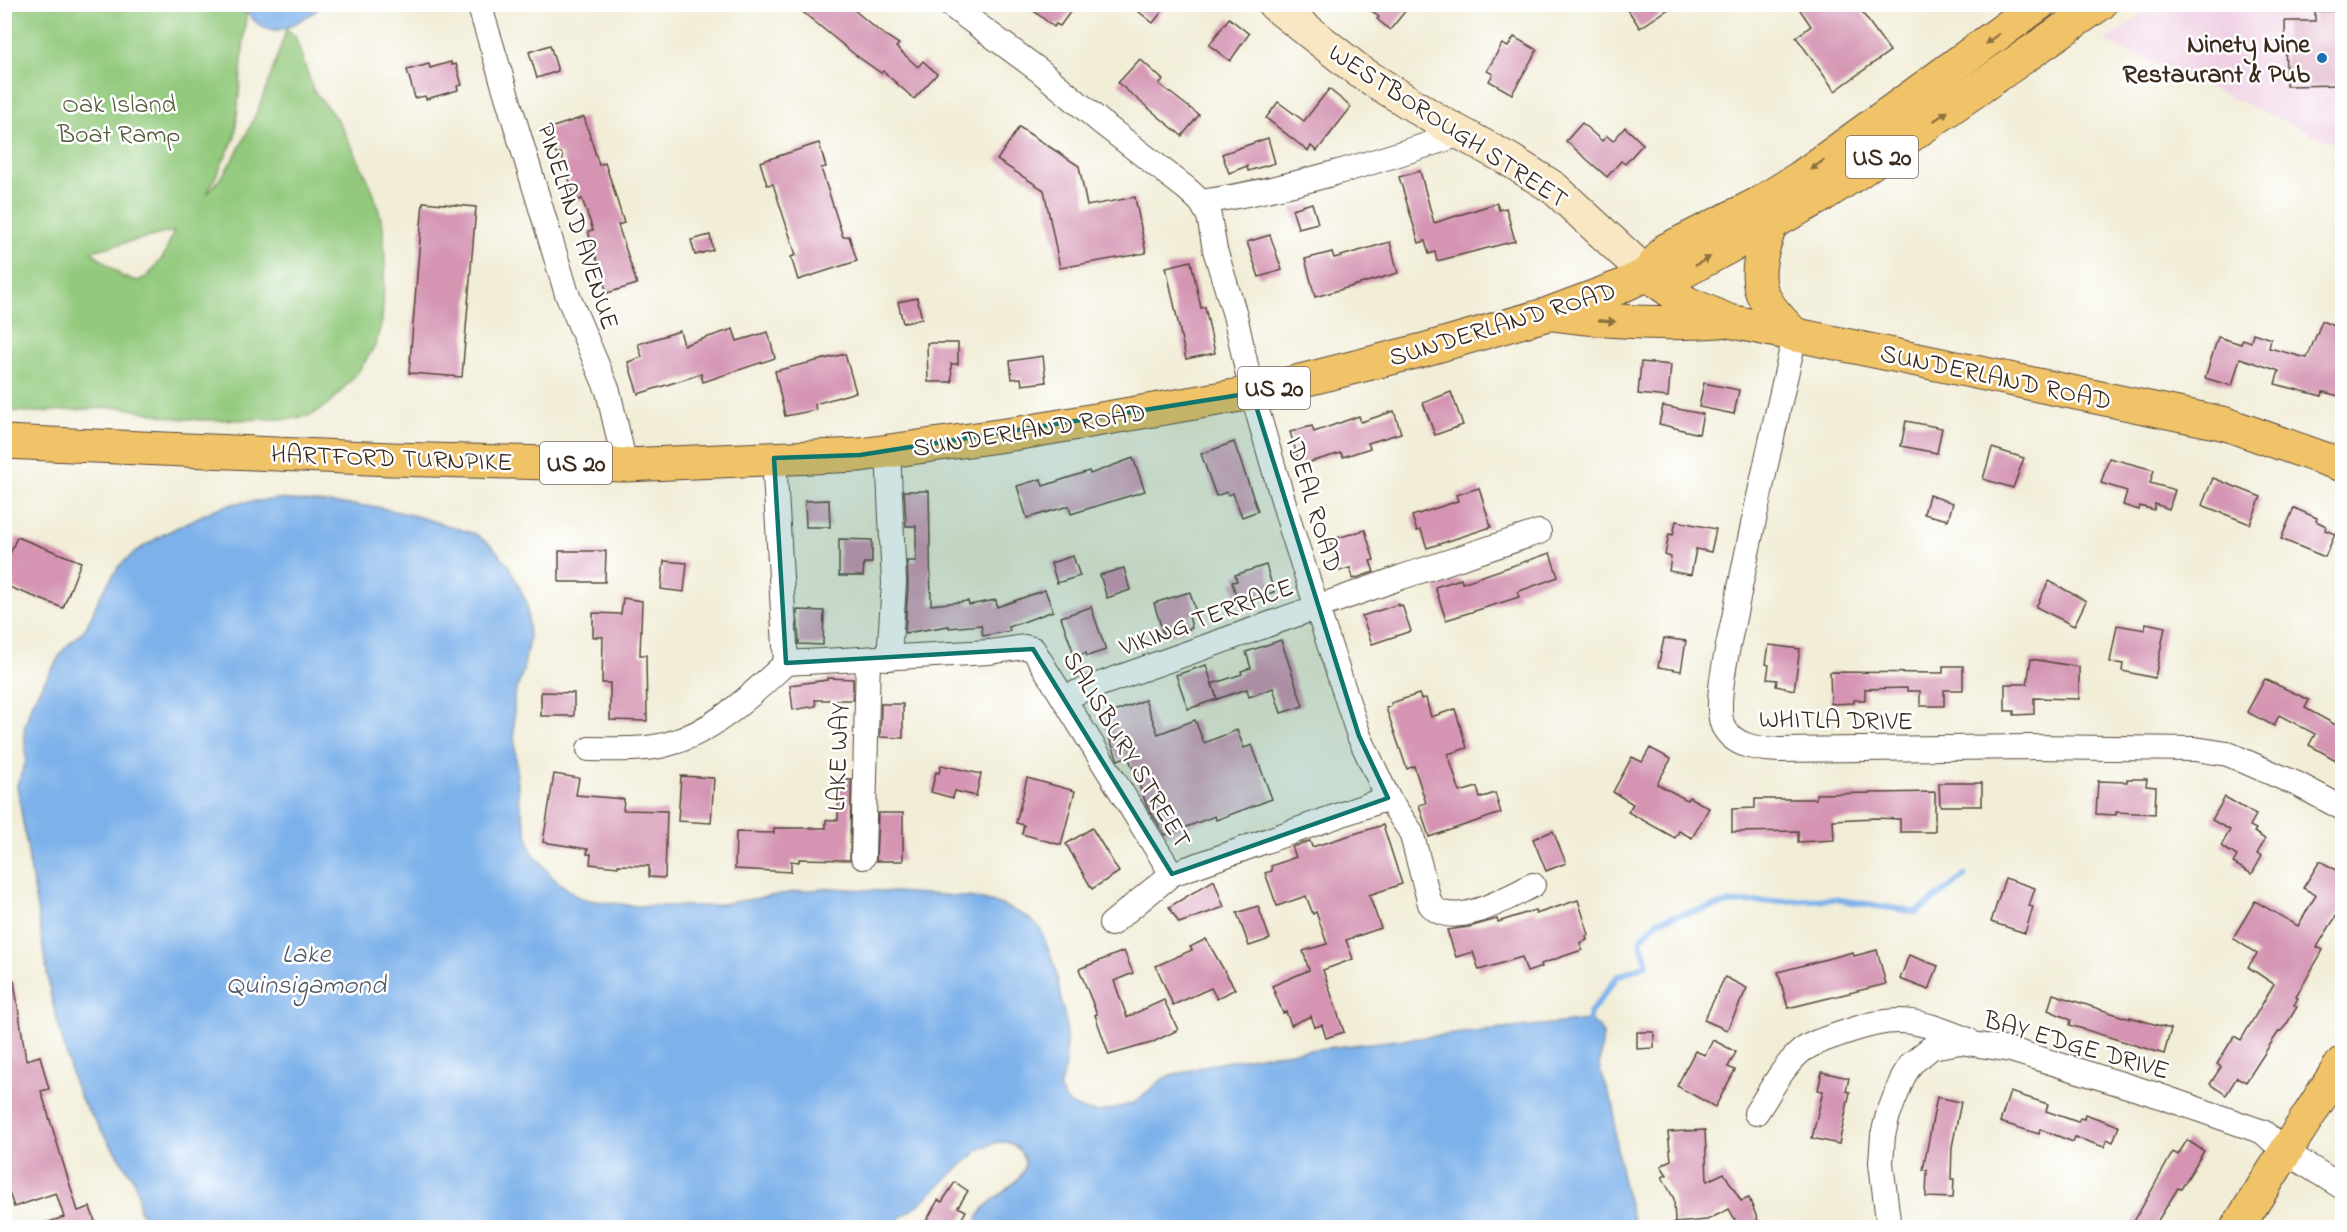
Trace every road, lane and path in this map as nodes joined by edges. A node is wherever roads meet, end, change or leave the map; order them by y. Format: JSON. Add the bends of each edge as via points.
{"nodes":[{"id":1,"x":479,"y":4,"type":"edge"},
{"id":2,"x":949,"y":4,"type":"edge"},
{"id":3,"x":1274,"y":4,"type":"edge"},
{"id":4,"x":2039,"y":4,"type":"edge"},
{"id":5,"x":2100,"y":4,"type":"edge"},
{"id":6,"x":1461,"y":134,"type":"junction"},
{"id":7,"x":1201,"y":202,"type":"junction"},
{"id":8,"x":1772,"y":222,"type":"junction"},
{"id":9,"x":1647,"y":274,"type":"junction"},
{"id":10,"x":1548,"y":314,"type":"junction"},
{"id":11,"x":1729,"y":321,"type":"junction"},
{"id":12,"x":1795,"y":335,"type":"junction"},
{"id":13,"x":1252,"y":393,"type":"junction"},
{"id":14,"x":4,"y":442,"type":"edge"},
{"id":15,"x":888,"y":451,"type":"junction"},
{"id":16,"x":774,"y":458,"type":"junction"},
{"id":17,"x":626,"y":465,"type":"junction"},
{"id":18,"x":2343,"y":465,"type":"edge"},
{"id":19,"x":1539,"y":532,"type":"dead end"},
{"id":20,"x":1317,"y":607,"type":"junction"},
{"id":21,"x":879,"y":659,"type":"junction"},
{"id":22,"x":786,"y":663,"type":"junction"},
{"id":23,"x":1064,"y":697,"type":"junction"},
{"id":24,"x":589,"y":749,"type":"dead end"},
{"id":25,"x":1388,"y":798,"type":"junction"},
{"id":26,"x":2343,"y":808,"type":"edge"},
{"id":27,"x":863,"y":857,"type":"dead end"},
{"id":28,"x":1172,"y":874,"type":"junction"},
{"id":29,"x":1533,"y":885,"type":"dead end"},
{"id":30,"x":1111,"y":924,"type":"dead end"},
{"id":31,"x":1981,"y":1045,"type":"junction"},
{"id":32,"x":2343,"y":1064,"type":"edge"},
{"id":33,"x":1756,"y":1113,"type":"dead end"},
{"id":34,"x":2284,"y":1152,"type":"junction"},
{"id":35,"x":2343,"y":1187,"type":"edge"},
{"id":36,"x":1889,"y":1227,"type":"edge"},
{"id":37,"x":2237,"y":1227,"type":"edge"}],
"edges":[{"from":1,"to":17,"type":"street","name":"PINELAND AVENUE","via":[[567,294],[608,391]]},
{"from":2,"to":7,"type":"street","name":"IDEAL ROAD","via":[[1040,71]]},
{"from":3,"to":6,"type":"street","name":"WESTBOROUGH STREET","via":[[1359,71]]},
{"from":4,"to":9,"type":"main road","number":"US 20","one_way":true,"via":[[1801,177],[1758,204],[1666,250]]},
{"from":8,"to":5,"type":"main road","number":"US 20","one_way":true,"via":[[1860,171]]},
{"from":6,"to":7,"type":"street","via":[[1351,170],[1253,195]]},
{"from":6,"to":9,"type":"street","name":"WESTBOROUGH STREET","via":[[1554,188]]},
{"from":7,"to":13,"type":"street","name":"IDEAL ROAD","via":[[1209,216]]},
{"from":9,"to":8,"type":"main road","number":"US 20","one_way":true,"via":[[1681,273]]},
{"from":8,"to":12,"type":"main road","via":[[1760,264],[1761,291],[1770,308]]},
{"from":9,"to":10,"type":"main road","name":"SUNDERLAND ROAD","number":"US 20"},
{"from":9,"to":11,"type":"main road","name":"SUNDERLAND ROAD","via":[[1687,303]]},
{"from":10,"to":11,"type":"main road","one_way":true,"via":[[1608,321]]},
{"from":10,"to":13,"type":"main road","name":"SUNDERLAND ROAD","number":"US 20"},
{"from":11,"to":12,"type":"main road","name":"SUNDERLAND ROAD"},
{"from":12,"to":18,"type":"main road","name":"SUNDERLAND ROAD","via":[[2226,424]]},
{"from":12,"to":26,"type":"street","name":"WHITLA DRIVE","via":[[1725,662],[1721,713],[1729,735],[1753,748],[1779,750],[2195,749],[2228,754]]},
{"from":13,"to":15,"type":"main road","name":"SUNDERLAND ROAD","number":"US 20"},
{"from":13,"to":20,"type":"street","name":"IDEAL ROAD"},
{"from":14,"to":17,"type":"main road","name":"HARTFORD TURNPIKE","number":"US 20"},
{"from":15,"to":16,"type":"main road","name":"HARTFORD TURNPIKE","number":"US 20"},
{"from":15,"to":21,"type":"street","name":"LAKE WAY","via":[[894,583]]},
{"from":16,"to":17,"type":"main road","name":"HARTFORD TURNPIKE","number":"US 20"},
{"from":16,"to":22,"type":"street"},
{"from":19,"to":20,"type":"street","name":"VIKING TERRACE"},
{"from":20,"to":23,"type":"street","name":"VIKING TERRACE"},
{"from":20,"to":25,"type":"street","name":"IDEAL ROAD","via":[[1359,736]]},
{"from":21,"to":22,"type":"street","name":"SALISBURY STREET"},
{"from":21,"to":23,"type":"street","name":"SALISBURY STREET","via":[[1024,647],[1033,649]]},
{"from":21,"to":27,"type":"street","name":"LAKE WAY"},
{"from":22,"to":24,"type":"street","via":[[742,702],[703,729],[668,744]]},
{"from":23,"to":28,"type":"street","name":"SALISBURY STREET"},
{"from":25,"to":28,"type":"street"},
{"from":25,"to":29,"type":"street","name":"IDEAL ROAD","via":[[1411,832],[1436,911],[1462,913],[1486,908]]},
{"from":28,"to":30,"type":"street"},
{"from":31,"to":33,"type":"street","via":[[1927,1023],[1895,1020],[1852,1030],[1814,1043],[1798,1054]]},
{"from":31,"to":34,"type":"street","name":"BAY EDGE DRIVE","via":[[2011,1050],[2185,1104],[2263,1132]]},
{"from":31,"to":36,"type":"street","name":"BAY EDGE DRIVE","via":[[1960,1042],[1932,1047],[1911,1064],[1903,1077],[1883,1135],[1882,1175]]},
{"from":32,"to":34,"type":"main road"},
{"from":34,"to":35,"type":"street","name":"BAY EDGE DRIVE"},
{"from":34,"to":37,"type":"main road"}]}
